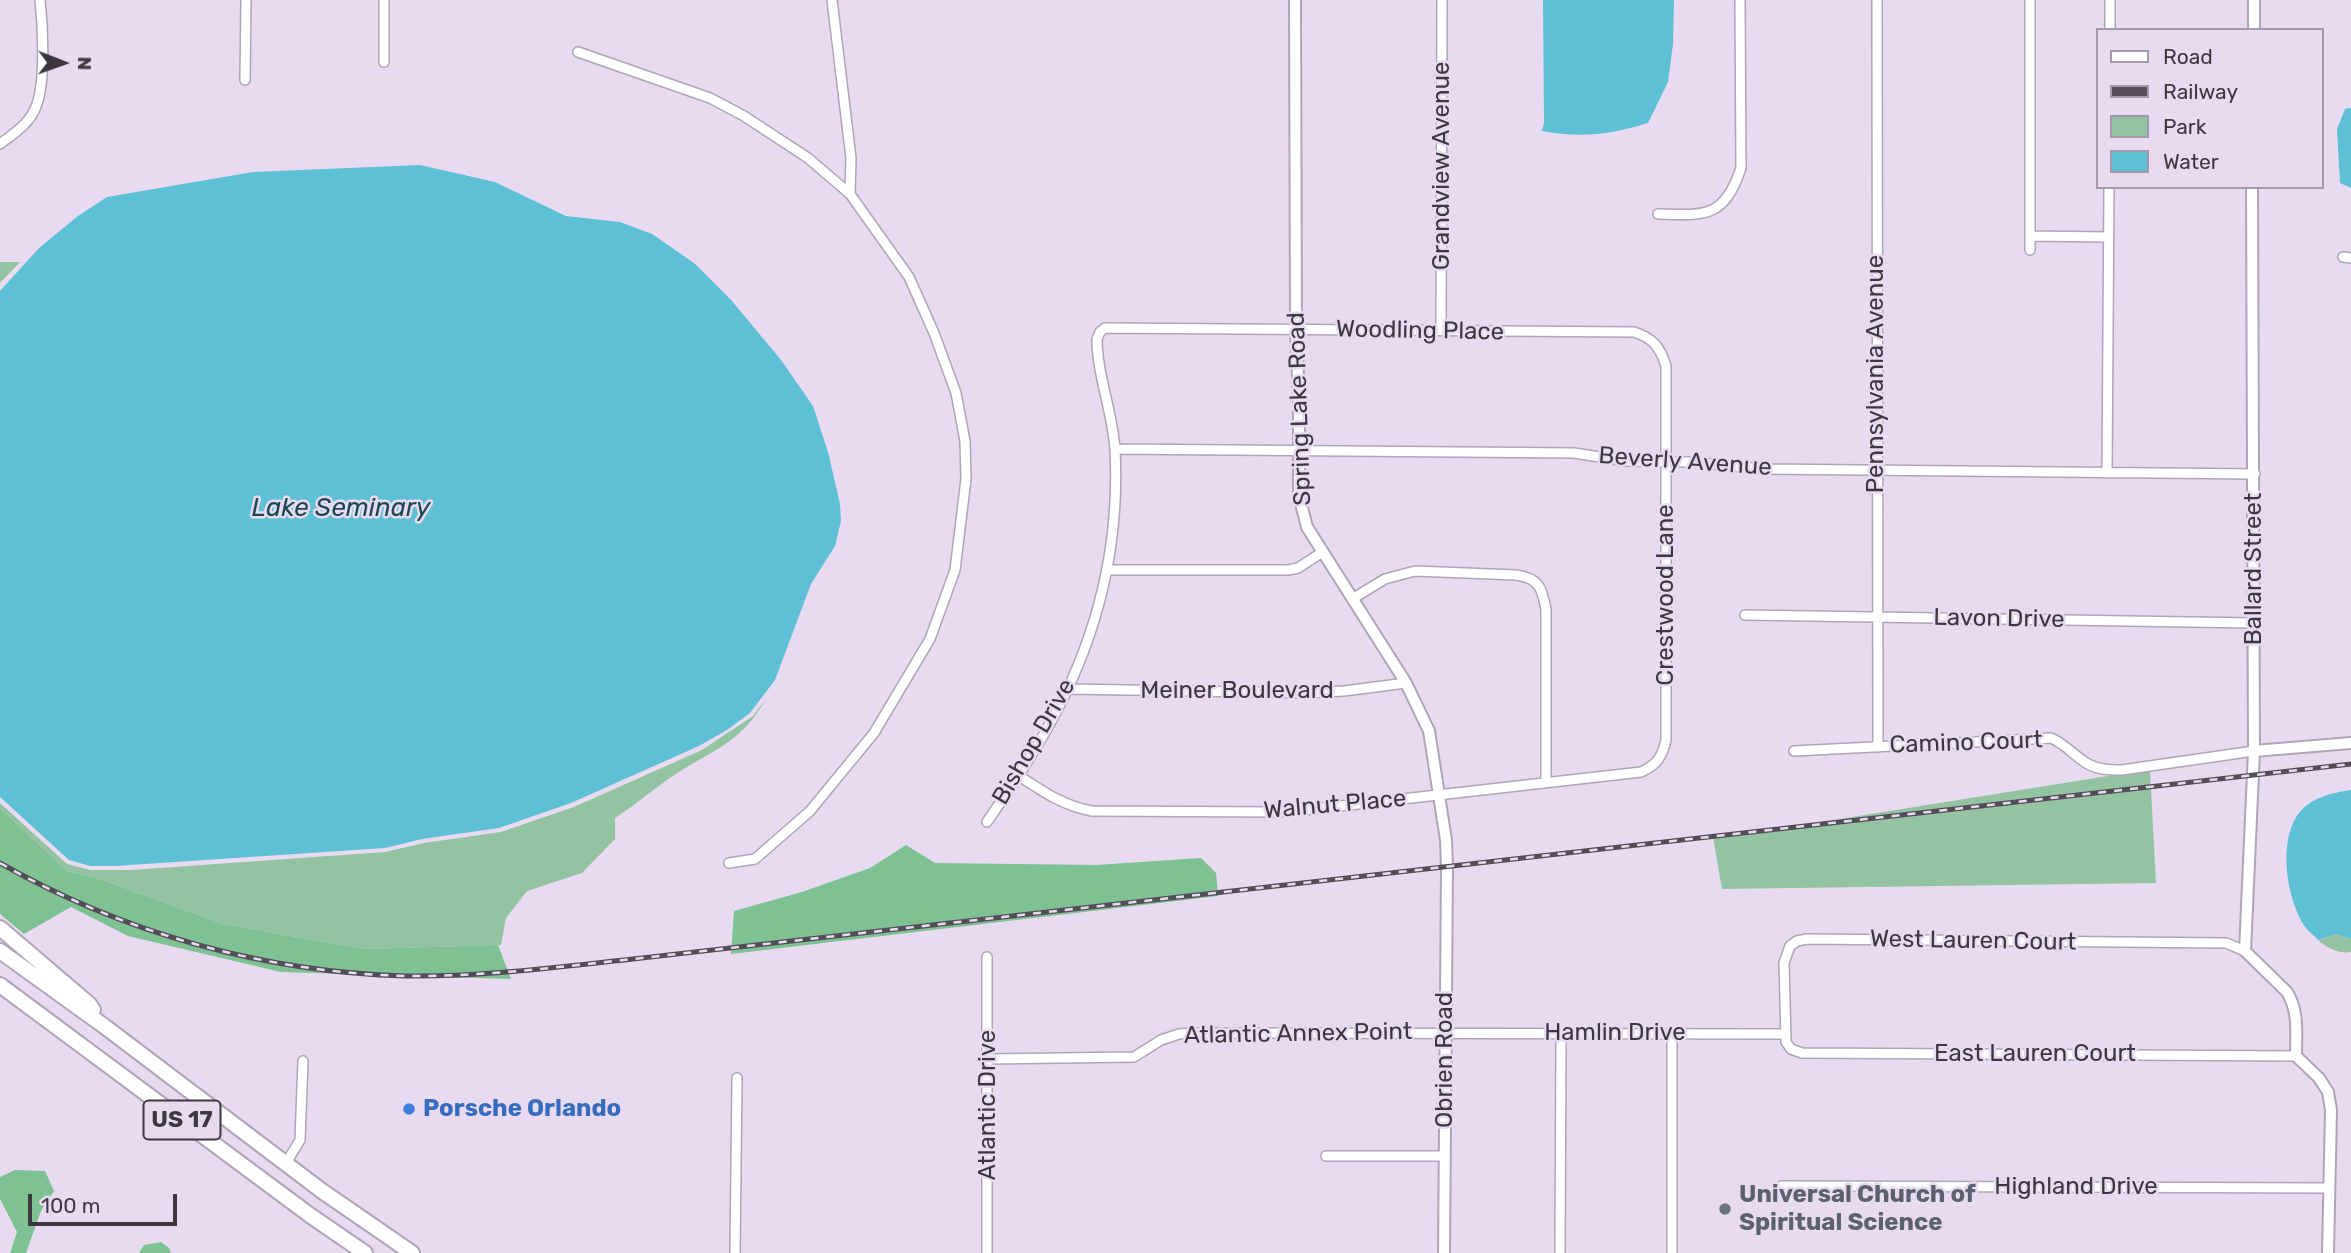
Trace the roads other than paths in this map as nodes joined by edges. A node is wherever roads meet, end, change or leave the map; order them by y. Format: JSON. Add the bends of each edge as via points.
{"nodes":[{"id":1,"x":40,"y":0,"type":"edge"},
{"id":2,"x":246,"y":0,"type":"edge"},
{"id":3,"x":384,"y":0,"type":"edge"},
{"id":4,"x":832,"y":0,"type":"edge"},
{"id":5,"x":1295,"y":0,"type":"edge"},
{"id":6,"x":1442,"y":0,"type":"edge"},
{"id":7,"x":1740,"y":0,"type":"edge"},
{"id":8,"x":1877,"y":0,"type":"edge"},
{"id":9,"x":2030,"y":0,"type":"edge"},
{"id":10,"x":2110,"y":0,"type":"edge"},
{"id":11,"x":2254,"y":0,"type":"edge"},
{"id":12,"x":2110,"y":28,"type":"edge"},
{"id":13,"x":2254,"y":28,"type":"edge"},
{"id":14,"x":578,"y":52,"type":"dead end"},
{"id":15,"x":383,"y":62,"type":"dead end"},
{"id":16,"x":245,"y":80,"type":"dead end"},
{"id":17,"x":0,"y":144,"type":"edge"},
{"id":18,"x":2109,"y":189,"type":"edge"},
{"id":19,"x":2252,"y":189,"type":"edge"},
{"id":20,"x":850,"y":194,"type":"junction"},
{"id":21,"x":1658,"y":214,"type":"dead end"},
{"id":22,"x":2030,"y":236,"type":"junction"},
{"id":23,"x":2108,"y":237,"type":"junction"},
{"id":24,"x":2030,"y":250,"type":"dead end"},
{"id":25,"x":1296,"y":329,"type":"junction"},
{"id":26,"x":1441,"y":331,"type":"junction"},
{"id":27,"x":1100,"y":332,"type":"joint"},
{"id":28,"x":1655,"y":343,"type":"joint"},
{"id":29,"x":1115,"y":449,"type":"junction"},
{"id":30,"x":1300,"y":450,"type":"junction"},
{"id":31,"x":1667,"y":461,"type":"junction"},
{"id":32,"x":1876,"y":469,"type":"junction"},
{"id":33,"x":2108,"y":473,"type":"junction"},
{"id":34,"x":2255,"y":474,"type":"junction"},
{"id":35,"x":1321,"y":553,"type":"junction"},
{"id":36,"x":1108,"y":570,"type":"junction"},
{"id":37,"x":1352,"y":599,"type":"junction"},
{"id":38,"x":1745,"y":615,"type":"dead end"},
{"id":39,"x":1877,"y":618,"type":"junction"},
{"id":40,"x":2254,"y":622,"type":"junction"},
{"id":41,"x":1406,"y":683,"type":"junction"},
{"id":42,"x":1068,"y":689,"type":"junction"},
{"id":43,"x":2351,"y":743,"type":"edge"},
{"id":44,"x":1878,"y":747,"type":"junction"},
{"id":45,"x":1794,"y":751,"type":"dead end"},
{"id":46,"x":2254,"y":751,"type":"junction"},
{"id":47,"x":1657,"y":763,"type":"joint"},
{"id":48,"x":1018,"y":775,"type":"junction"},
{"id":49,"x":1546,"y":782,"type":"junction"},
{"id":50,"x":1440,"y":796,"type":"junction"},
{"id":51,"x":987,"y":822,"type":"dead end"},
{"id":52,"x":729,"y":863,"type":"dead end"},
{"id":53,"x":1447,"y":867,"type":"joint"},
{"id":54,"x":0,"y":928,"type":"edge"},
{"id":55,"x":0,"y":951,"type":"edge"},
{"id":56,"x":2245,"y":951,"type":"junction"},
{"id":57,"x":988,"y":957,"type":"dead end"},
{"id":58,"x":0,"y":985,"type":"edge"},
{"id":59,"x":0,"y":999,"type":"edge"},
{"id":60,"x":46,"y":1020,"type":"junction"},
{"id":61,"x":104,"y":1026,"type":"junction"},
{"id":62,"x":1672,"y":1032,"type":"junction"},
{"id":63,"x":1446,"y":1033,"type":"junction"},
{"id":64,"x":1561,"y":1033,"type":"junction"},
{"id":65,"x":1785,"y":1034,"type":"junction"},
{"id":66,"x":2297,"y":1056,"type":"junction"},
{"id":67,"x":988,"y":1059,"type":"junction"},
{"id":68,"x":303,"y":1061,"type":"dead end"},
{"id":69,"x":737,"y":1078,"type":"dead end"},
{"id":70,"x":1326,"y":1156,"type":"dead end"},
{"id":71,"x":1445,"y":1156,"type":"junction"},
{"id":72,"x":285,"y":1165,"type":"junction"},
{"id":73,"x":1782,"y":1186,"type":"dead end"},
{"id":74,"x":2328,"y":1188,"type":"junction"},
{"id":75,"x":365,"y":1253,"type":"edge"},
{"id":76,"x":412,"y":1253,"type":"edge"},
{"id":77,"x":735,"y":1253,"type":"edge"},
{"id":78,"x":987,"y":1253,"type":"edge"},
{"id":79,"x":1444,"y":1253,"type":"edge"},
{"id":80,"x":1560,"y":1253,"type":"edge"},
{"id":81,"x":1672,"y":1253,"type":"edge"},
{"id":82,"x":2328,"y":1253,"type":"edge"}],
"edges":[{"from":1,"to":17,"type":"street","via":[[41,85],[35,109],[25,124]]},
{"from":2,"to":16,"type":"street"},
{"from":3,"to":15,"type":"street"},
{"from":4,"to":20,"type":"street","via":[[851,158]]},
{"from":5,"to":25,"type":"street","name":"Spring Lake Road"},
{"from":6,"to":26,"type":"street","name":"Grandview Avenue"},
{"from":7,"to":21,"type":"street","via":[[1741,168],[1735,185],[1715,210]]},
{"from":8,"to":32,"type":"street","name":"Pennsylvania Avenue"},
{"from":9,"to":22,"type":"street"},
{"from":10,"to":12,"type":"street"},
{"from":11,"to":13,"type":"street"},
{"from":14,"to":20,"type":"street","via":[[657,78],[744,116],[808,158]]},
{"from":18,"to":23,"type":"street"},
{"from":19,"to":34,"type":"street","name":"Ballard Street"},
{"from":20,"to":52,"type":"street","via":[[909,277],[956,393],[967,479],[956,570],[930,639],[874,733],[785,835],[755,859]]},
{"from":22,"to":23,"type":"street"},
{"from":22,"to":24,"type":"street"},
{"from":23,"to":33,"type":"street"},
{"from":25,"to":26,"type":"street","name":"Woodling Place"},
{"from":25,"to":27,"type":"street","name":"Woodling Place","via":[[1115,327]]},
{"from":25,"to":30,"type":"street","name":"Spring Lake Road"},
{"from":26,"to":28,"type":"street","name":"Woodling Place","via":[[1634,332]]},
{"from":27,"to":29,"type":"street","name":"Bishop Drive","via":[[1097,347]]},
{"from":28,"to":31,"type":"street","name":"Crestwood Lane","via":[[1665,366]]},
{"from":29,"to":30,"type":"street","name":"Beverly Avenue"},
{"from":29,"to":36,"type":"street","name":"Bishop Drive","via":[[1116,495]]},
{"from":30,"to":31,"type":"street","name":"Beverly Avenue","via":[[1574,453],[1625,461]]},
{"from":30,"to":35,"type":"street","name":"Spring Lake Road","via":[[1302,512]]},
{"from":31,"to":32,"type":"street","name":"Beverly Avenue","via":[[1764,469]]},
{"from":31,"to":47,"type":"street","name":"Crestwood Lane","via":[[1666,740]]},
{"from":32,"to":33,"type":"street","name":"Beverly Avenue"},
{"from":32,"to":39,"type":"street","name":"Pennsylvania Avenue"},
{"from":33,"to":34,"type":"street","name":"Beverly Avenue"},
{"from":34,"to":40,"type":"street","name":"Ballard Street"},
{"from":35,"to":36,"type":"street","via":[[1298,568],[1278,571]]},
{"from":35,"to":37,"type":"street","name":"Spring Lake Road"},
{"from":36,"to":42,"type":"street","name":"Bishop Drive"},
{"from":37,"to":41,"type":"street","name":"Spring Lake Road"},
{"from":37,"to":49,"type":"street","via":[[1385,579],[1415,571],[1528,576],[1537,583],[1546,609]]},
{"from":38,"to":39,"type":"street","name":"Lavon Drive"},
{"from":39,"to":40,"type":"street","name":"Lavon Drive"},
{"from":39,"to":44,"type":"street","name":"Pennsylvania Avenue"},
{"from":40,"to":46,"type":"street","name":"Ballard Street"},
{"from":41,"to":42,"type":"street","name":"Meiner Boulevard","via":[[1307,693]]},
{"from":41,"to":50,"type":"street","name":"Spring Lake Road","via":[[1429,731]]},
{"from":42,"to":48,"type":"street","name":"Bishop Drive"},
{"from":43,"to":46,"type":"street"},
{"from":44,"to":45,"type":"street","name":"Camino Court"},
{"from":44,"to":46,"type":"street","name":"Camino Court","via":[[2051,738],[2088,764],[2122,770]]},
{"from":46,"to":56,"type":"street","name":"Ballard Street"},
{"from":47,"to":49,"type":"street","name":"Walnut Place","via":[[1641,772]]},
{"from":48,"to":50,"type":"street","name":"Walnut Place","via":[[1056,800],[1092,810],[1279,812]]},
{"from":48,"to":51,"type":"street","name":"Bishop Drive"},
{"from":49,"to":50,"type":"street","name":"Walnut Place"},
{"from":50,"to":53,"type":"street","name":"Spring Lake Road"},
{"from":53,"to":63,"type":"street","name":"Obrien Road"},
{"from":54,"to":61,"type":"main road","via":[[89,1004]]},
{"from":55,"to":61,"type":"main road","number":"US 17"},
{"from":56,"to":65,"type":"street","name":"West Lauren Court","via":[[2226,943],[1797,941],[1786,953]]},
{"from":56,"to":66,"type":"street","via":[[2292,999]]},
{"from":57,"to":67,"type":"street","name":"Atlantic Drive"},
{"from":58,"to":60,"type":"main road","number":"US 17"},
{"from":59,"to":60,"type":"main road"},
{"from":60,"to":75,"type":"main road","number":"US 17"},
{"from":61,"to":72,"type":"main road","number":"US 17"},
{"from":62,"to":64,"type":"street","name":"Hamlin Drive"},
{"from":62,"to":65,"type":"street","name":"Hamlin Drive"},
{"from":62,"to":81,"type":"street"},
{"from":63,"to":64,"type":"street","name":"Hamlin Drive"},
{"from":63,"to":67,"type":"street","name":"Atlantic Annex Point","via":[[1193,1033],[1161,1040],[1134,1057]]},
{"from":63,"to":71,"type":"street","name":"Obrien Road"},
{"from":64,"to":80,"type":"street"},
{"from":65,"to":66,"type":"street","name":"East Lauren Court","via":[[1791,1049],[1802,1053]]},
{"from":66,"to":74,"type":"street","via":[[2328,1092],[2332,1119]]},
{"from":67,"to":78,"type":"street","name":"Atlantic Drive"},
{"from":68,"to":72,"type":"street","via":[[300,1140]]},
{"from":69,"to":77,"type":"street"},
{"from":70,"to":71,"type":"street"},
{"from":71,"to":79,"type":"street","name":"Obrien Road"},
{"from":72,"to":76,"type":"main road","number":"US 17"},
{"from":73,"to":74,"type":"street","name":"Highland Drive"},
{"from":74,"to":82,"type":"street"}]}
